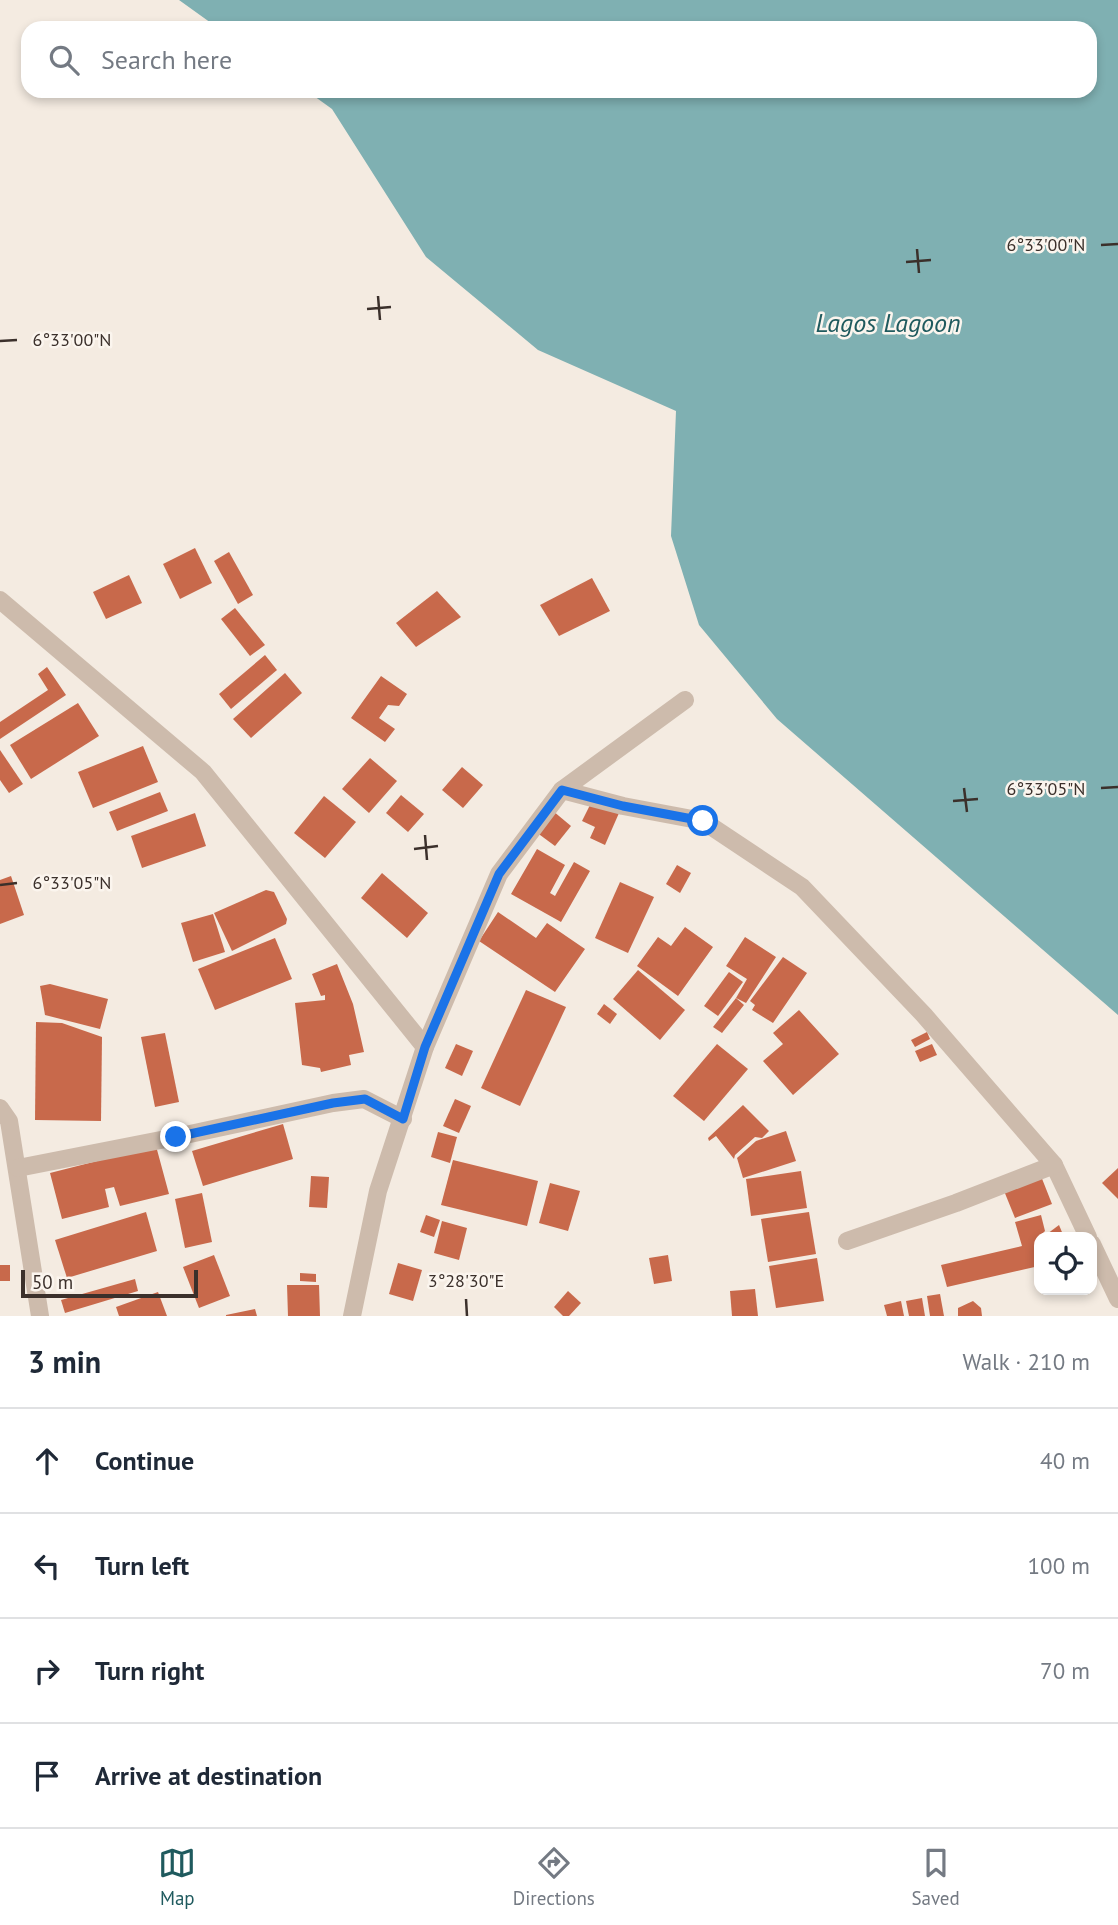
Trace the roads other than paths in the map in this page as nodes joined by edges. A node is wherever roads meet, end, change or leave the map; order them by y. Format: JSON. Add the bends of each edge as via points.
{"nodes":[{"id":1,"x":0,"y":600,"type":"edge"},
{"id":2,"x":685,"y":700,"type":"dead end"},
{"id":3,"x":562,"y":790,"type":"junction"},
{"id":4,"x":425,"y":1047,"type":"junction"},
{"id":5,"x":0,"y":1108,"type":"edge"},
{"id":6,"x":403,"y":1119,"type":"junction"},
{"id":7,"x":1054,"y":1165,"type":"junction"},
{"id":8,"x":18,"y":1168,"type":"junction"},
{"id":9,"x":1086,"y":1232,"type":"edge"},
{"id":10,"x":847,"y":1241,"type":"dead end"},
{"id":11,"x":1097,"y":1255,"type":"edge"},
{"id":12,"x":1118,"y":1299,"type":"edge"},
{"id":13,"x":40,"y":1316,"type":"edge"},
{"id":14,"x":352,"y":1316,"type":"edge"}],
"edges":[{"from":1,"to":4,"type":"street","via":[[203,772]]},
{"from":2,"to":3,"type":"street"},
{"from":3,"to":4,"type":"street","via":[[499,874]]},
{"from":3,"to":7,"type":"street","via":[[703,821],[802,887],[924,1015]]},
{"from":4,"to":6,"type":"street"},
{"from":5,"to":8,"type":"street","via":[[9,1121]]},
{"from":6,"to":8,"type":"street","via":[[365,1099],[333,1103]]},
{"from":6,"to":14,"type":"street","via":[[378,1191]]},
{"from":7,"to":9,"type":"street"},
{"from":7,"to":10,"type":"street"},
{"from":8,"to":13,"type":"street"},
{"from":11,"to":12,"type":"street"}]}
